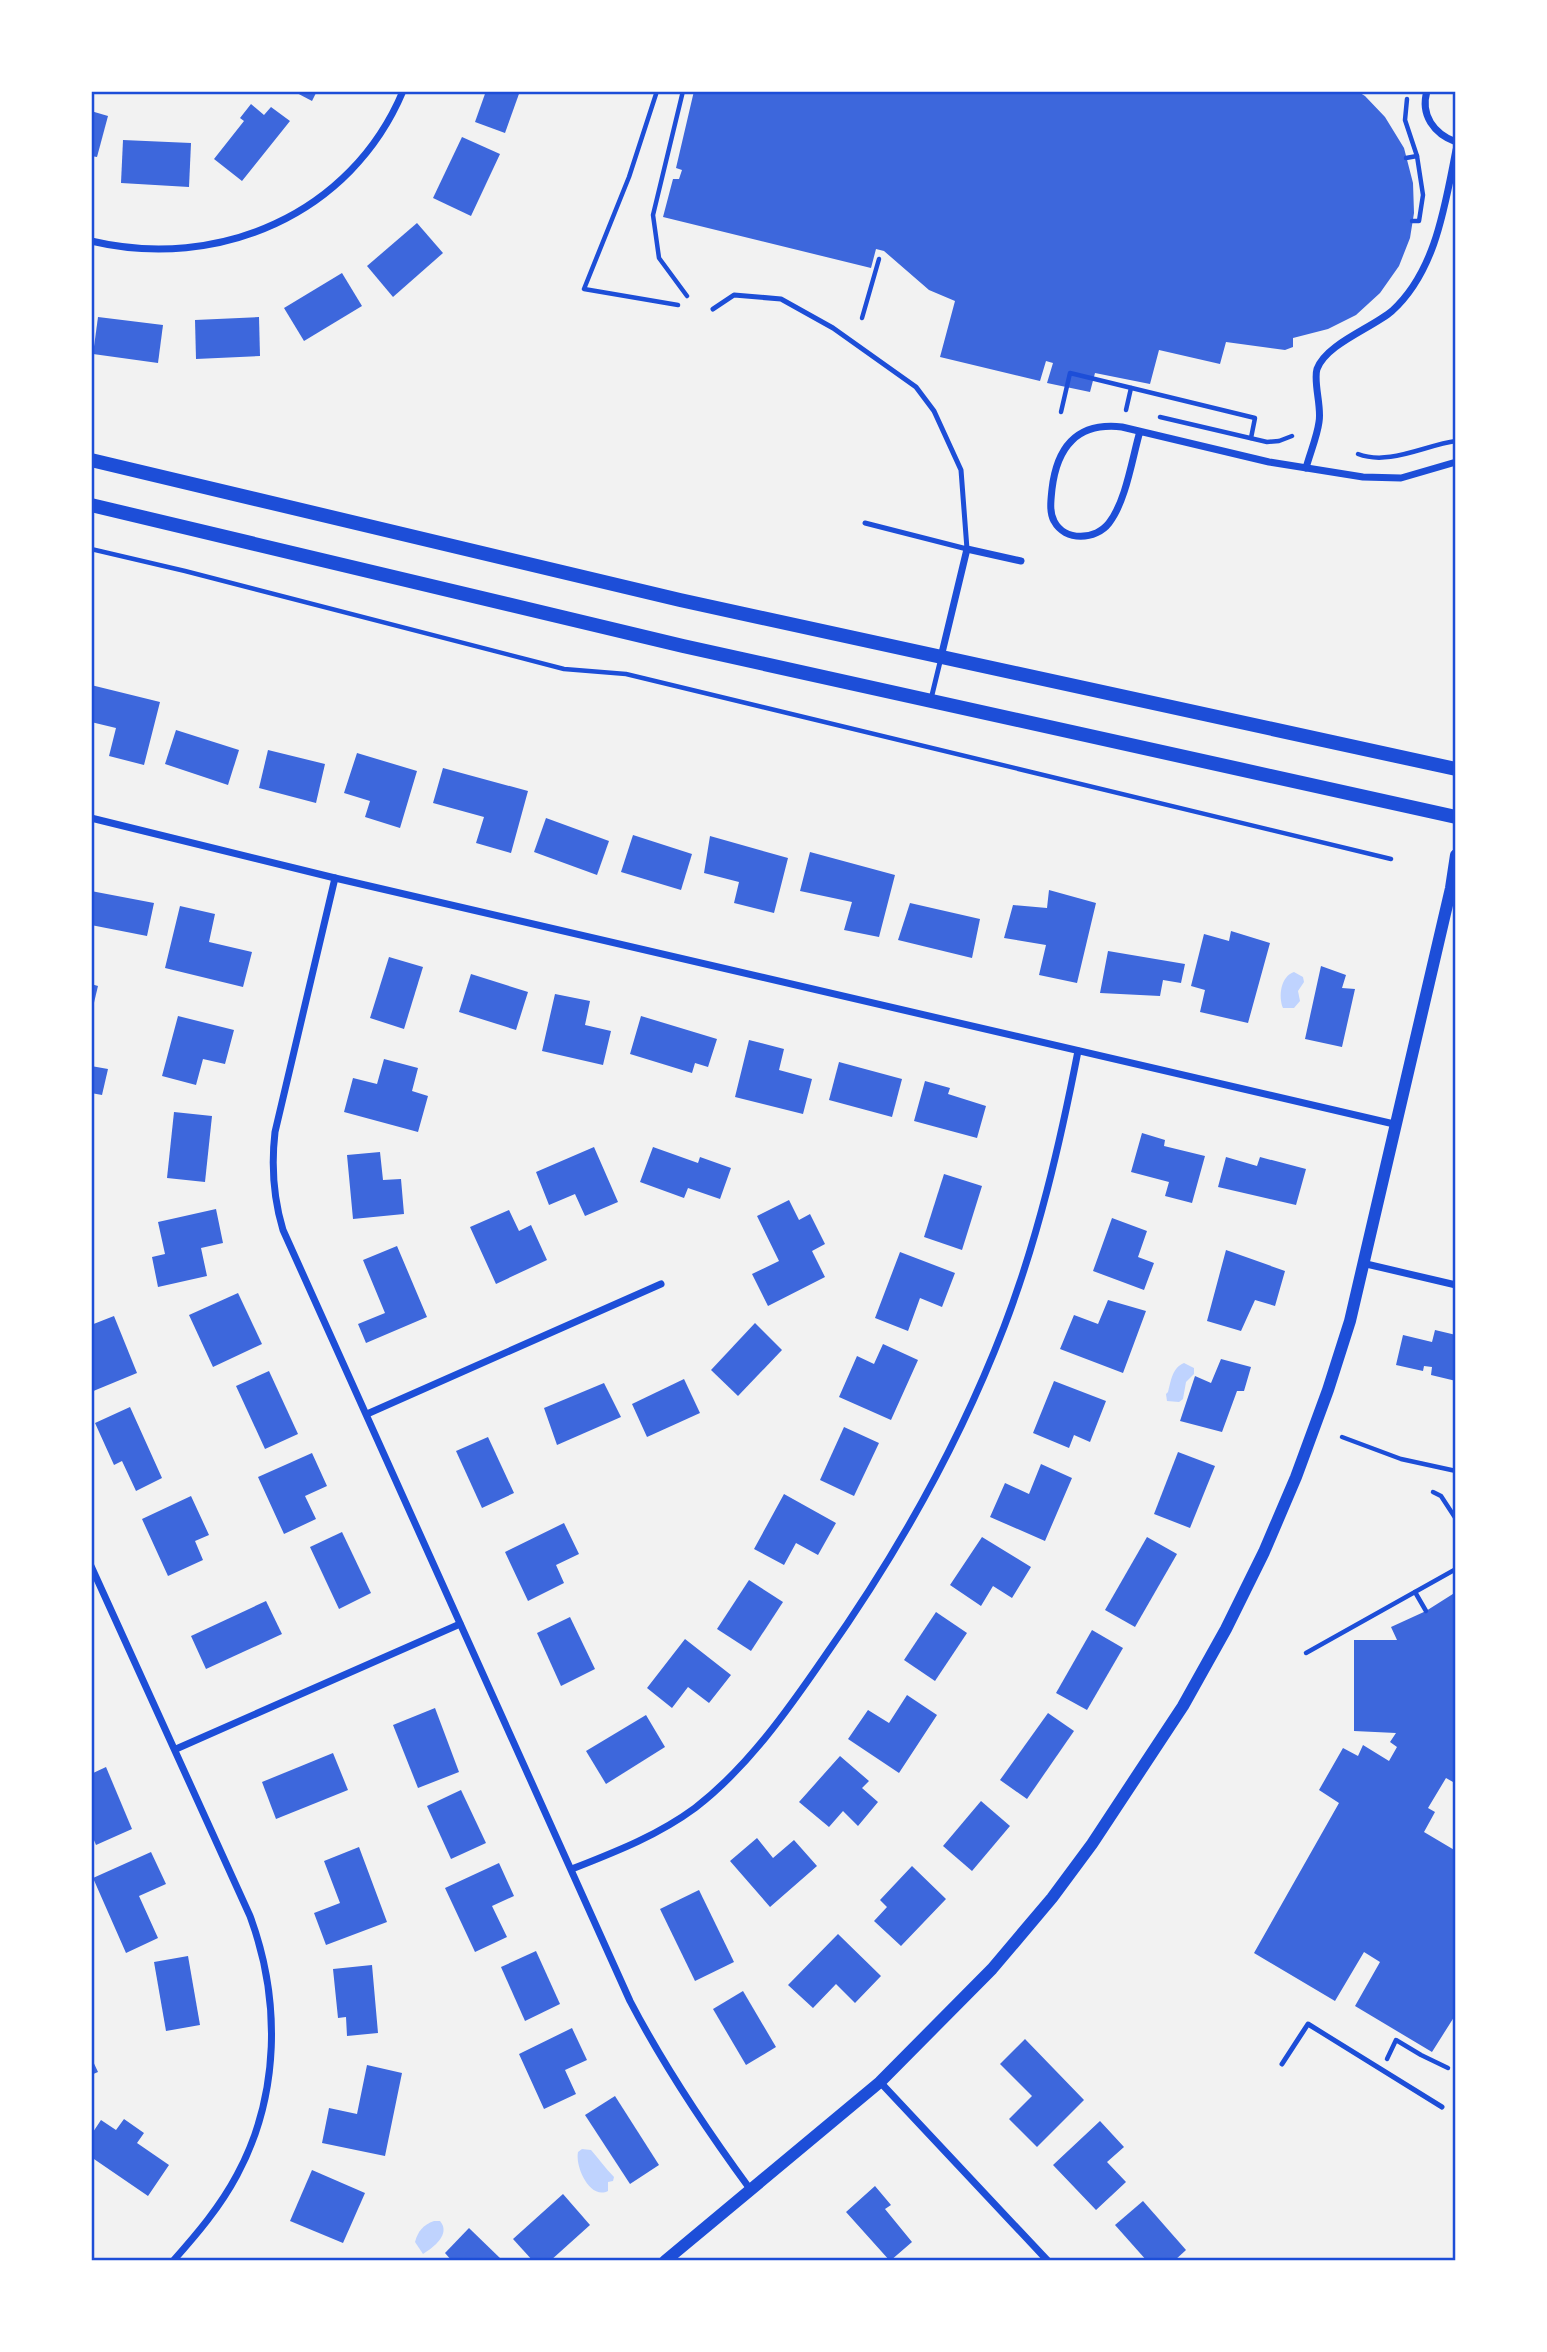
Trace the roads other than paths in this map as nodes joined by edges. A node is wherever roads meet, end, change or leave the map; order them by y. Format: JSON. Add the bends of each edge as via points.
{"nodes":[{"id":1,"x":402,"y":91,"type":"edge"},
{"id":2,"x":1427,"y":91,"type":"edge"},
{"id":3,"x":1456,"y":142,"type":"edge"},
{"id":4,"x":1456,"y":150,"type":"edge"},
{"id":5,"x":91,"y":241,"type":"edge"},
{"id":6,"x":713,"y":309,"type":"dead end"},
{"id":7,"x":1140,"y":431,"type":"junction"},
{"id":8,"x":91,"y":460,"type":"edge"},
{"id":9,"x":1456,"y":462,"type":"edge"},
{"id":10,"x":1306,"y":468,"type":"junction"},
{"id":11,"x":91,"y":505,"type":"edge"},
{"id":12,"x":865,"y":523,"type":"dead end"},
{"id":13,"x":967,"y":549,"type":"junction"},
{"id":14,"x":1021,"y":561,"type":"dead end"},
{"id":15,"x":941,"y":658,"type":"junction"},
{"id":16,"x":931,"y":701,"type":"junction"},
{"id":17,"x":1456,"y":769,"type":"edge"},
{"id":18,"x":1456,"y":817,"type":"edge"},
{"id":19,"x":91,"y":818,"type":"edge"},
{"id":20,"x":1456,"y":855,"type":"edge"},
{"id":21,"x":335,"y":878,"type":"junction"},
{"id":22,"x":1078,"y":1051,"type":"junction"},
{"id":23,"x":1394,"y":1124,"type":"junction"},
{"id":24,"x":1362,"y":1263,"type":"junction"},
{"id":25,"x":661,"y":1284,"type":"dead end"},
{"id":26,"x":1456,"y":1285,"type":"edge"},
{"id":27,"x":368,"y":1414,"type":"junction"},
{"id":28,"x":91,"y":1566,"type":"edge"},
{"id":29,"x":460,"y":1624,"type":"junction"},
{"id":30,"x":176,"y":1749,"type":"junction"},
{"id":31,"x":572,"y":1870,"type":"junction"},
{"id":32,"x":1282,"y":2064,"type":"dead end"},
{"id":33,"x":880,"y":2082,"type":"junction"},
{"id":34,"x":1441,"y":2107,"type":"dead end"},
{"id":35,"x":750,"y":2189,"type":"junction"},
{"id":36,"x":173,"y":2261,"type":"edge"},
{"id":37,"x":665,"y":2261,"type":"edge"},
{"id":38,"x":1048,"y":2261,"type":"edge"}],
"edges":[{"from":1,"to":5,"type":"street","via":[[381,132],[354,167],[321,197],[284,220],[247,236],[173,250],[138,250]]},
{"from":2,"to":3,"type":"street","via":[[1424,108],[1428,120],[1436,131]]},
{"from":4,"to":10,"type":"street","via":[[1437,231],[1418,279],[1390,312],[1329,352],[1317,370],[1320,421]]},
{"from":6,"to":13,"type":"lane","via":[[734,295],[781,299],[833,328],[916,387],[934,411],[961,470]]},
{"from":7,"to":7,"type":"street","via":[[1090,428],[1066,446],[1050,505],[1062,530],[1090,536],[1110,522]]},
{"from":7,"to":10,"type":"street"},
{"from":8,"to":15,"type":"main road"},
{"from":9,"to":10,"type":"street","via":[[1401,478]]},
{"from":11,"to":16,"type":"main road"},
{"from":12,"to":13,"type":"lane"},
{"from":13,"to":14,"type":"street"},
{"from":13,"to":15,"type":"street"},
{"from":15,"to":16,"type":"lane"},
{"from":15,"to":17,"type":"main road"},
{"from":16,"to":18,"type":"main road"},
{"from":19,"to":21,"type":"street"},
{"from":20,"to":23,"type":"street"},
{"from":21,"to":22,"type":"street"},
{"from":21,"to":27,"type":"street","via":[[275,1132],[272,1182],[283,1230]]},
{"from":22,"to":23,"type":"street"},
{"from":22,"to":31,"type":"street","via":[[1042,1210],[1004,1326],[954,1442],[884,1567],[799,1694],[725,1782],[662,1830]]},
{"from":23,"to":24,"type":"street"},
{"from":24,"to":26,"type":"street"},
{"from":24,"to":33,"type":"street","via":[[1350,1321],[1296,1478],[1249,1583],[1183,1706],[1052,1898],[992,1969]]},
{"from":25,"to":27,"type":"street"},
{"from":27,"to":29,"type":"street"},
{"from":28,"to":30,"type":"street"},
{"from":29,"to":30,"type":"street"},
{"from":29,"to":31,"type":"street"},
{"from":30,"to":36,"type":"street","via":[[258,1937],[269,1985],[272,2039],[262,2109],[247,2154],[208,2220]]},
{"from":31,"to":35,"type":"street","via":[[655,2049]]},
{"from":32,"to":34,"type":"lane","via":[[1308,2024]]},
{"from":33,"to":35,"type":"street"},
{"from":33,"to":38,"type":"street"},
{"from":35,"to":37,"type":"street"}]}
